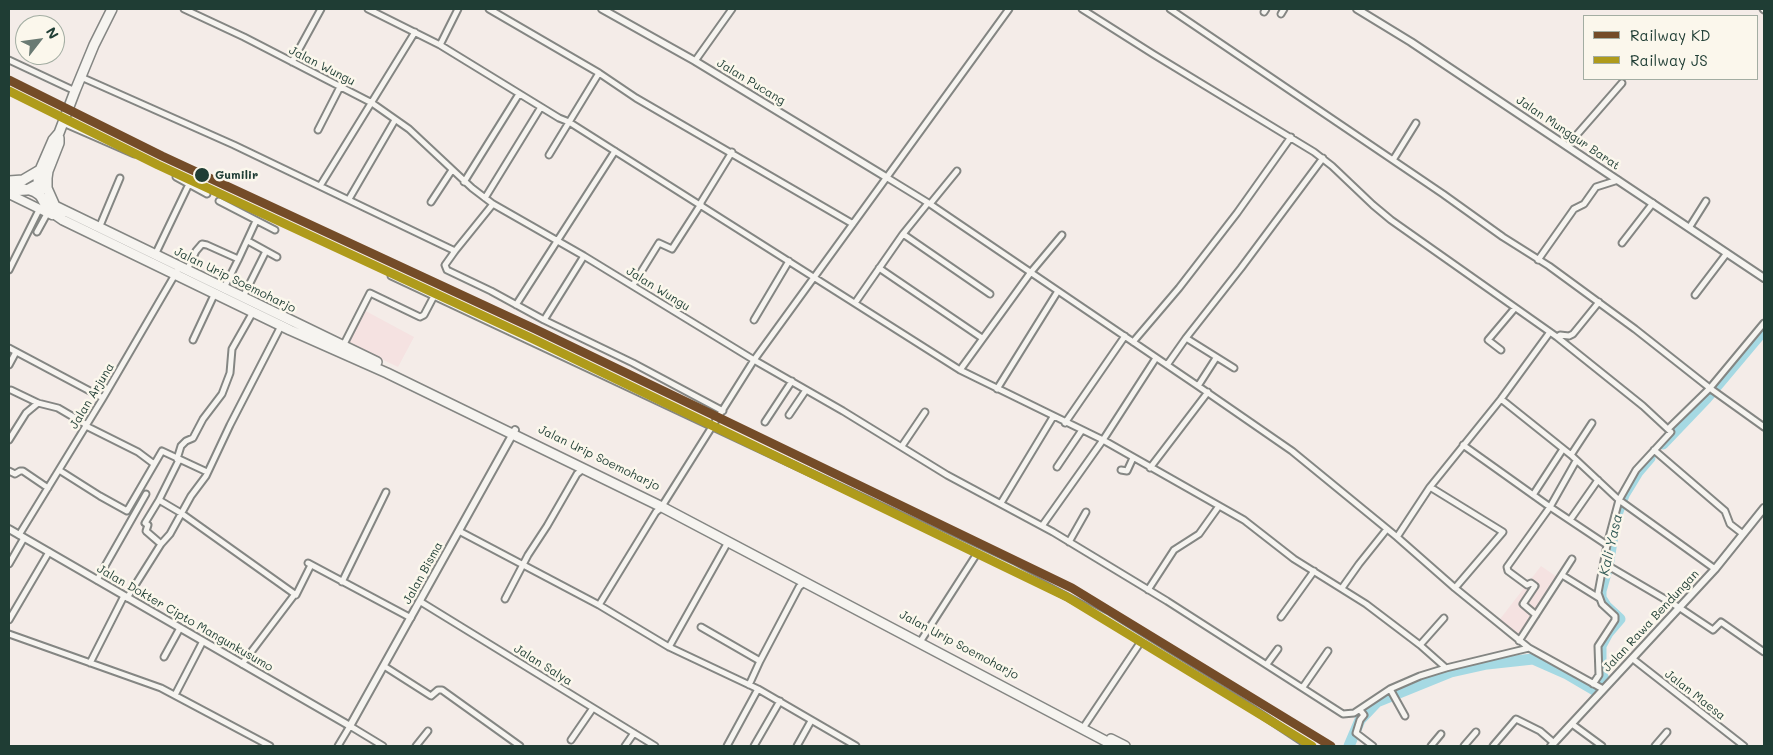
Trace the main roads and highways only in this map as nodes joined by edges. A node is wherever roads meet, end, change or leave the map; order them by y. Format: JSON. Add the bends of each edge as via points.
{"nodes":[{"id":1,"x":112,"y":9,"type":"edge"},
{"id":2,"x":44,"y":170,"type":"junction"},
{"id":3,"x":9,"y":182,"type":"edge"},
{"id":4,"x":38,"y":185,"type":"junction"},
{"id":5,"x":27,"y":190,"type":"junction"},
{"id":6,"x":9,"y":192,"type":"edge"},
{"id":7,"x":40,"y":195,"type":"junction"},
{"id":8,"x":55,"y":206,"type":"junction"},
{"id":9,"x":63,"y":220,"type":"junction"},
{"id":10,"x":181,"y":270,"type":"junction"},
{"id":11,"x":514,"y":433,"type":"junction"},
{"id":12,"x":663,"y":505,"type":"junction"},
{"id":13,"x":1066,"y":718,"type":"junction"},
{"id":14,"x":1115,"y":746,"type":"edge"},
{"id":15,"x":1125,"y":746,"type":"edge"}],
"edges":[{"from":1,"to":2,"type":"highway","via":[[74,91]]},
{"from":2,"to":3,"type":"highway","via":[[23,180]]},
{"from":2,"to":4,"type":"highway"},
{"from":2,"to":8,"type":"highway"},
{"from":3,"to":5,"type":"main road"},
{"from":4,"to":5,"type":"highway"},
{"from":4,"to":7,"type":"highway"},
{"from":5,"to":6,"type":"highway"},
{"from":5,"to":7,"type":"main road"},
{"from":6,"to":9,"type":"main road"},
{"from":7,"to":8,"type":"main road"},
{"from":7,"to":9,"type":"highway","name":"Jalan Urip Soemoharjo","via":[[50,211]]},
{"from":8,"to":10,"type":"highway","name":"Jalan Urip Soemoharjo"},
{"from":9,"to":10,"type":"highway","name":"Jalan Urip Soemoharjo"},
{"from":10,"to":11,"type":"highway","name":"Jalan Urip Soemoharjo","via":[[243,297]]},
{"from":10,"to":11,"type":"highway","name":"Jalan Urip Soemoharjo","via":[[215,293],[253,312]]},
{"from":11,"to":12,"type":"highway","name":"Jalan Urip Soemoharjo"},
{"from":11,"to":12,"type":"highway","name":"Jalan Urip Soemoharjo","via":[[582,469]]},
{"from":12,"to":13,"type":"highway","name":"Jalan Urip Soemoharjo","via":[[922,639]]},
{"from":12,"to":13,"type":"highway","name":"Jalan Urip Soemoharjo","via":[[804,583]]},
{"from":13,"to":14,"type":"highway","name":"Jalan Urip Soemoharjo"},
{"from":13,"to":15,"type":"highway","name":"Jalan Urip Soemoharjo"}]}
